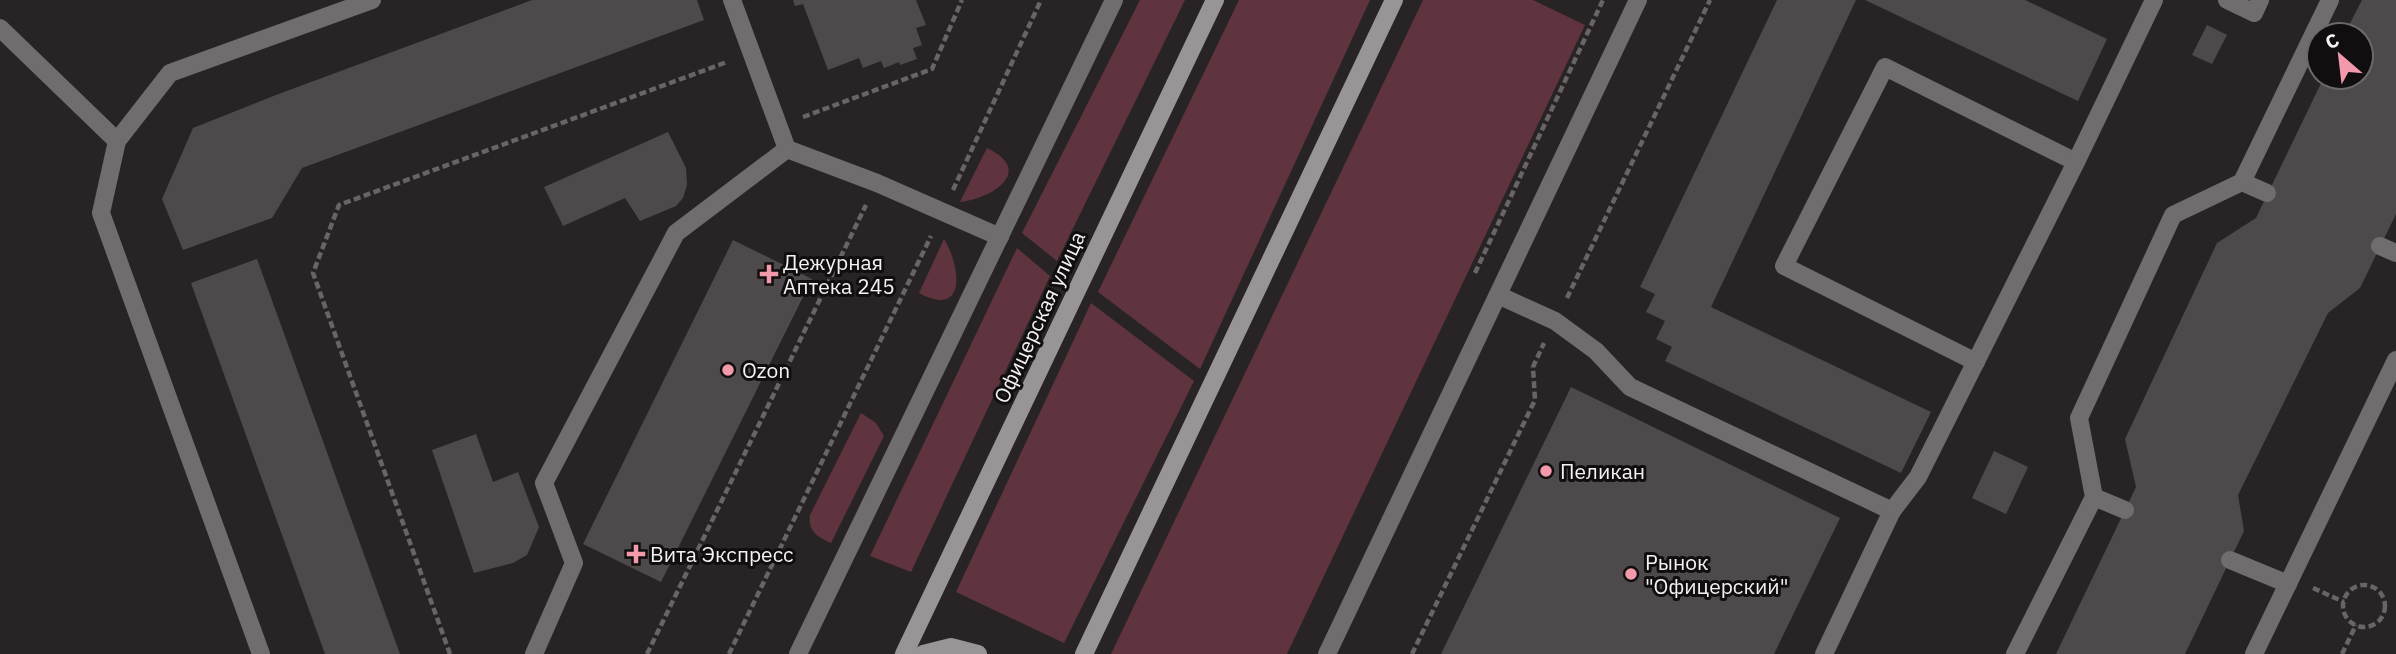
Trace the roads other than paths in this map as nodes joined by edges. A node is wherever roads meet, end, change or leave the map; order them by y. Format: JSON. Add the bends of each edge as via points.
{"nodes":[{"id":1,"x":372,"y":0,"type":"edge"},
{"id":2,"x":732,"y":0,"type":"edge"},
{"id":3,"x":1114,"y":0,"type":"edge"},
{"id":4,"x":1215,"y":0,"type":"edge"},
{"id":5,"x":1394,"y":0,"type":"edge"},
{"id":6,"x":1638,"y":0,"type":"edge"},
{"id":7,"x":2154,"y":0,"type":"edge"},
{"id":8,"x":2227,"y":0,"type":"edge"},
{"id":9,"x":2260,"y":0,"type":"edge"},
{"id":10,"x":2330,"y":0,"type":"edge"},
{"id":11,"x":0,"y":29,"type":"edge"},
{"id":12,"x":117,"y":141,"type":"junction"},
{"id":13,"x":786,"y":149,"type":"junction"},
{"id":14,"x":2076,"y":162,"type":"junction"},
{"id":15,"x":2242,"y":182,"type":"junction"},
{"id":16,"x":2267,"y":193,"type":"dead end"},
{"id":17,"x":1000,"y":236,"type":"junction"},
{"id":18,"x":1498,"y":295,"type":"junction"},
{"id":19,"x":2396,"y":360,"type":"edge"},
{"id":20,"x":1976,"y":362,"type":"junction"},
{"id":21,"x":2094,"y":497,"type":"junction"},
{"id":22,"x":2125,"y":510,"type":"dead end"},
{"id":23,"x":1892,"y":511,"type":"junction"},
{"id":24,"x":2230,"y":560,"type":"dead end"},
{"id":25,"x":2288,"y":584,"type":"junction"},
{"id":26,"x":261,"y":654,"type":"edge"},
{"id":27,"x":534,"y":654,"type":"edge"},
{"id":28,"x":798,"y":654,"type":"edge"},
{"id":29,"x":904,"y":654,"type":"edge"},
{"id":30,"x":923,"y":654,"type":"edge"},
{"id":31,"x":978,"y":654,"type":"edge"},
{"id":32,"x":1084,"y":654,"type":"edge"},
{"id":33,"x":1327,"y":654,"type":"edge"},
{"id":34,"x":1824,"y":654,"type":"edge"},
{"id":35,"x":2015,"y":654,"type":"edge"},
{"id":36,"x":2255,"y":654,"type":"edge"}],
"edges":[{"from":1,"to":12,"type":"street","via":[[170,73]]},
{"from":2,"to":13,"type":"street"},
{"from":3,"to":17,"type":"street"},
{"from":4,"to":29,"type":"main road","name":"Офицерская улица"},
{"from":5,"to":32,"type":"main road"},
{"from":6,"to":18,"type":"street"},
{"from":7,"to":14,"type":"street"},
{"from":8,"to":9,"type":"street","via":[[2254,13]]},
{"from":10,"to":15,"type":"street"},
{"from":11,"to":12,"type":"street"},
{"from":12,"to":26,"type":"street","via":[[101,213]]},
{"from":13,"to":17,"type":"street"},
{"from":13,"to":27,"type":"street","via":[[676,233],[544,483],[574,563]]},
{"from":14,"to":20,"type":"street"},
{"from":14,"to":20,"type":"street","via":[[1885,67],[1784,266]]},
{"from":15,"to":16,"type":"street"},
{"from":15,"to":21,"type":"street","via":[[2174,215],[2079,418]]},
{"from":17,"to":28,"type":"street"},
{"from":18,"to":23,"type":"street","via":[[1555,321],[1596,351],[1630,387]]},
{"from":18,"to":33,"type":"street"},
{"from":19,"to":25,"type":"street"},
{"from":20,"to":23,"type":"street","via":[[1918,477]]},
{"from":21,"to":22,"type":"street"},
{"from":21,"to":35,"type":"street"},
{"from":23,"to":34,"type":"street"},
{"from":24,"to":25,"type":"street"},
{"from":25,"to":36,"type":"street"},
{"from":30,"to":31,"type":"main road","via":[[951,647]]}]}
